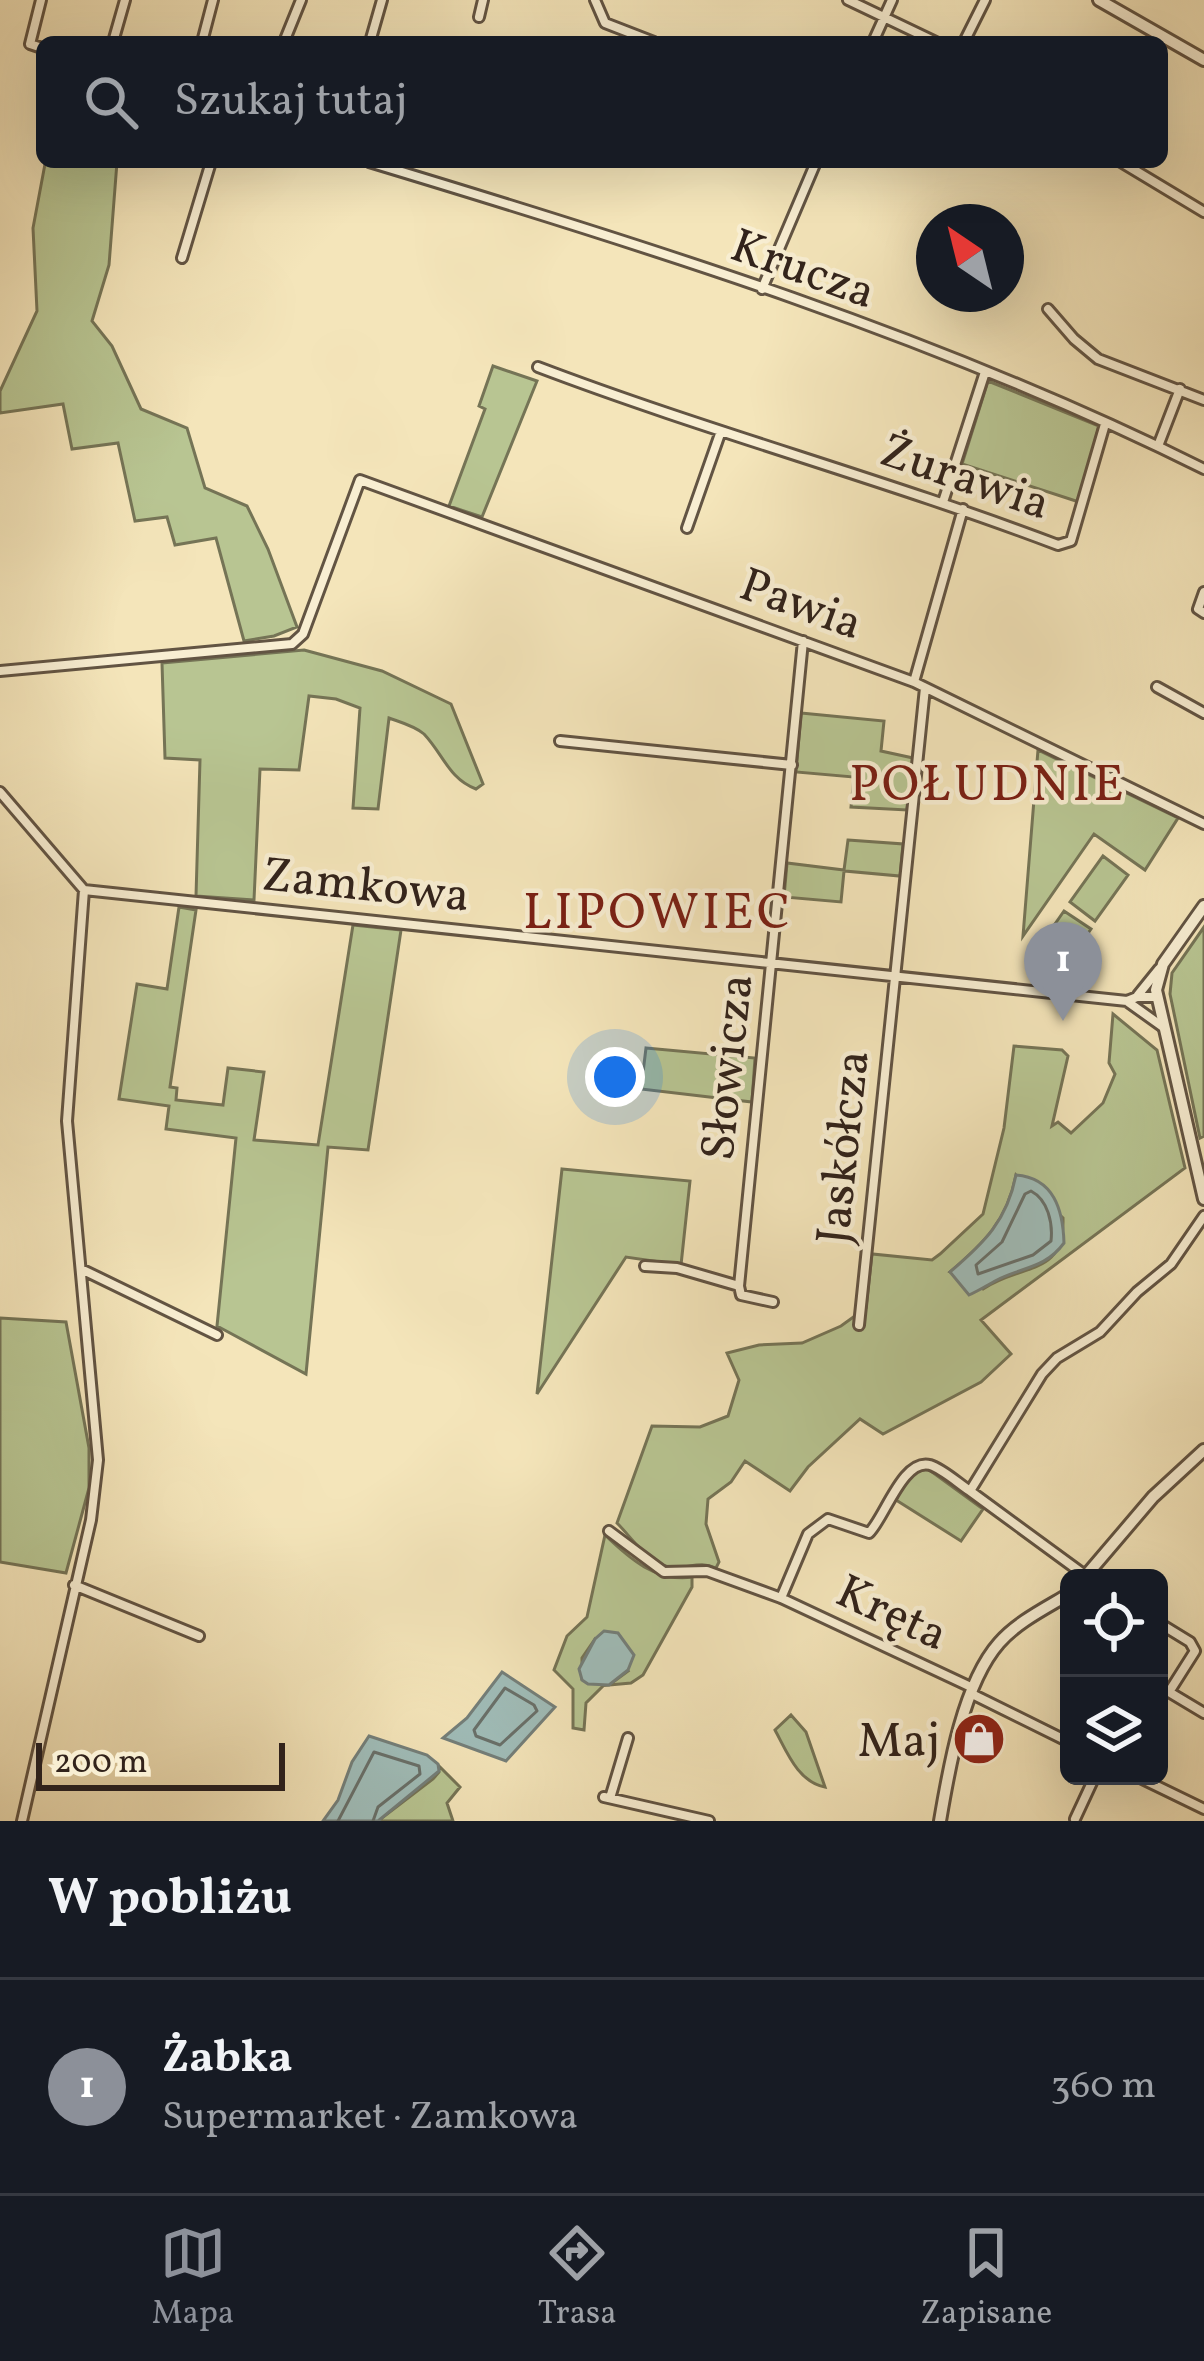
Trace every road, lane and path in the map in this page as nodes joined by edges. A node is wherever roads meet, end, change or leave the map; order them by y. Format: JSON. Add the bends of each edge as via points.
{"nodes":[{"id":1,"x":41,"y":0,"type":"edge"},
{"id":2,"x":125,"y":0,"type":"edge"},
{"id":3,"x":213,"y":0,"type":"edge"},
{"id":4,"x":301,"y":0,"type":"edge"},
{"id":5,"x":382,"y":0,"type":"edge"},
{"id":6,"x":483,"y":0,"type":"edge"},
{"id":7,"x":595,"y":0,"type":"edge"},
{"id":8,"x":848,"y":0,"type":"edge"},
{"id":9,"x":892,"y":0,"type":"edge"},
{"id":10,"x":985,"y":0,"type":"edge"},
{"id":11,"x":1099,"y":0,"type":"edge"},
{"id":12,"x":885,"y":16,"type":"junction"},
{"id":13,"x":478,"y":17,"type":"dead end"},
{"id":14,"x":115,"y":36,"type":"edge"},
{"id":15,"x":204,"y":36,"type":"edge"},
{"id":16,"x":286,"y":36,"type":"edge"},
{"id":17,"x":372,"y":36,"type":"edge"},
{"id":18,"x":639,"y":36,"type":"edge"},
{"id":19,"x":876,"y":36,"type":"edge"},
{"id":20,"x":923,"y":36,"type":"edge"},
{"id":21,"x":967,"y":36,"type":"edge"},
{"id":22,"x":1162,"y":36,"type":"edge"},
{"id":23,"x":1168,"y":39,"type":"edge"},
{"id":24,"x":36,"y":46,"type":"edge"},
{"id":25,"x":1204,"y":60,"type":"edge"},
{"id":26,"x":209,"y":168,"type":"edge"},
{"id":27,"x":388,"y":168,"type":"edge"},
{"id":28,"x":813,"y":168,"type":"edge"},
{"id":29,"x":1131,"y":168,"type":"edge"},
{"id":30,"x":1204,"y":212,"type":"edge"},
{"id":31,"x":182,"y":258,"type":"dead end"},
{"id":32,"x":762,"y":289,"type":"junction"},
{"id":33,"x":1048,"y":309,"type":"dead end"},
{"id":34,"x":538,"y":367,"type":"dead end"},
{"id":35,"x":985,"y":372,"type":"junction"},
{"id":36,"x":1180,"y":389,"type":"junction"},
{"id":37,"x":1204,"y":400,"type":"edge"},
{"id":38,"x":1105,"y":424,"type":"junction"},
{"id":39,"x":721,"y":431,"type":"junction"},
{"id":40,"x":1158,"y":446,"type":"junction"},
{"id":41,"x":1204,"y":469,"type":"edge"},
{"id":42,"x":944,"y":502,"type":"junction"},
{"id":43,"x":963,"y":509,"type":"junction"},
{"id":44,"x":687,"y":528,"type":"dead end"},
{"id":45,"x":1204,"y":592,"type":"edge"},
{"id":46,"x":1201,"y":611,"type":"edge"},
{"id":47,"x":803,"y":641,"type":"junction"},
{"id":48,"x":0,"y":671,"type":"edge"},
{"id":49,"x":914,"y":682,"type":"junction"},
{"id":50,"x":1157,"y":687,"type":"dead end"},
{"id":51,"x":926,"y":688,"type":"junction"},
{"id":52,"x":1204,"y":713,"type":"edge"},
{"id":53,"x":560,"y":741,"type":"dead end"},
{"id":54,"x":793,"y":765,"type":"junction"},
{"id":55,"x":0,"y":792,"type":"edge"},
{"id":56,"x":1204,"y":824,"type":"edge"},
{"id":57,"x":84,"y":890,"type":"junction"},
{"id":58,"x":1204,"y":906,"type":"edge"},
{"id":59,"x":772,"y":962,"type":"junction"},
{"id":60,"x":1163,"y":964,"type":"junction"},
{"id":61,"x":895,"y":976,"type":"junction"},
{"id":62,"x":1156,"y":999,"type":"junction"},
{"id":63,"x":1134,"y":1001,"type":"junction"},
{"id":64,"x":1163,"y":1027,"type":"junction"},
{"id":65,"x":1204,"y":1199,"type":"edge"},
{"id":66,"x":1204,"y":1216,"type":"edge"},
{"id":67,"x":645,"y":1266,"type":"dead end"},
{"id":68,"x":81,"y":1270,"type":"junction"},
{"id":69,"x":739,"y":1286,"type":"junction"},
{"id":70,"x":773,"y":1302,"type":"dead end"},
{"id":71,"x":859,"y":1325,"type":"dead end"},
{"id":72,"x":217,"y":1335,"type":"dead end"},
{"id":73,"x":1204,"y":1450,"type":"edge"},
{"id":74,"x":970,"y":1492,"type":"junction"},
{"id":75,"x":609,"y":1531,"type":"dead end"},
{"id":76,"x":1078,"y":1569,"type":"edge"},
{"id":77,"x":1094,"y":1569,"type":"edge"},
{"id":78,"x":74,"y":1586,"type":"junction"},
{"id":79,"x":782,"y":1598,"type":"junction"},
{"id":80,"x":1060,"y":1600,"type":"edge"},
{"id":81,"x":1168,"y":1628,"type":"edge"},
{"id":82,"x":199,"y":1636,"type":"dead end"},
{"id":83,"x":973,"y":1691,"type":"junction"},
{"id":84,"x":1204,"y":1713,"type":"edge"},
{"id":85,"x":1060,"y":1737,"type":"edge"},
{"id":86,"x":628,"y":1738,"type":"dead end"},
{"id":87,"x":1092,"y":1785,"type":"edge"},
{"id":88,"x":1155,"y":1785,"type":"edge"},
{"id":89,"x":1204,"y":1809,"type":"edge"},
{"id":90,"x":1075,"y":1820,"type":"edge"},
{"id":91,"x":22,"y":1821,"type":"edge"},
{"id":92,"x":709,"y":1821,"type":"edge"},
{"id":93,"x":940,"y":1821,"type":"edge"}],
"edges":[{"from":1,"to":24,"type":"street","via":[[30,44]]},
{"from":2,"to":14,"type":"street"},
{"from":3,"to":15,"type":"street"},
{"from":4,"to":16,"type":"street"},
{"from":5,"to":17,"type":"street"},
{"from":6,"to":13,"type":"street"},
{"from":7,"to":18,"type":"street","via":[[605,22]]},
{"from":8,"to":12,"type":"street"},
{"from":9,"to":12,"type":"street"},
{"from":10,"to":21,"type":"street"},
{"from":11,"to":22,"type":"street"},
{"from":12,"to":19,"type":"street"},
{"from":12,"to":20,"type":"street"},
{"from":23,"to":25,"type":"street"},
{"from":26,"to":31,"type":"street"},
{"from":27,"to":32,"type":"street","name":"Krucza"},
{"from":28,"to":32,"type":"street"},
{"from":29,"to":30,"type":"street"},
{"from":32,"to":35,"type":"street","name":"Krucza"},
{"from":33,"to":36,"type":"street","via":[[1098,359]]},
{"from":34,"to":39,"type":"street","name":"Żurawia"},
{"from":35,"to":38,"type":"street","name":"Krucza"},
{"from":35,"to":42,"type":"street"},
{"from":36,"to":37,"type":"street"},
{"from":36,"to":40,"type":"street"},
{"from":38,"to":40,"type":"street","name":"Krucza"},
{"from":38,"to":43,"type":"street","name":"Żurawia","via":[[1067,545]]},
{"from":39,"to":42,"type":"street","name":"Żurawia"},
{"from":39,"to":44,"type":"street"},
{"from":40,"to":41,"type":"street","name":"Krucza"},
{"from":42,"to":43,"type":"street","name":"Żurawia"},
{"from":43,"to":49,"type":"street"},
{"from":45,"to":46,"type":"street"},
{"from":47,"to":48,"type":"street","name":"Pawia","via":[[360,480],[303,634],[292,644]]},
{"from":47,"to":49,"type":"street","name":"Pawia"},
{"from":47,"to":54,"type":"street","name":"Słowicza"},
{"from":49,"to":51,"type":"street","name":"Pawia"},
{"from":50,"to":52,"type":"street"},
{"from":51,"to":56,"type":"street","name":"Pawia"},
{"from":51,"to":61,"type":"street","name":"Jaskółcza"},
{"from":53,"to":54,"type":"street"},
{"from":54,"to":59,"type":"street","name":"Słowicza"},
{"from":55,"to":57,"type":"street"},
{"from":57,"to":59,"type":"street","name":"Zamkowa"},
{"from":57,"to":68,"type":"street","via":[[67,1121]]},
{"from":58,"to":60,"type":"street"},
{"from":59,"to":61,"type":"street","name":"Zamkowa"},
{"from":59,"to":69,"type":"street","name":"Słowicza"},
{"from":60,"to":62,"type":"street"},
{"from":60,"to":63,"type":"street"},
{"from":61,"to":63,"type":"street","name":"Zamkowa"},
{"from":61,"to":71,"type":"street","name":"Jaskółcza"},
{"from":62,"to":63,"type":"street","name":"Zamkowa"},
{"from":62,"to":64,"type":"street"},
{"from":63,"to":64,"type":"street"},
{"from":64,"to":65,"type":"street"},
{"from":66,"to":74,"type":"street","via":[[1171,1264],[1042,1374]]},
{"from":67,"to":69,"type":"street"},
{"from":68,"to":72,"type":"street"},
{"from":68,"to":78,"type":"street","via":[[98,1460]]},
{"from":69,"to":70,"type":"street","via":[[741,1295]]},
{"from":73,"to":77,"type":"street"},
{"from":74,"to":76,"type":"street"},
{"from":74,"to":79,"type":"street","via":[[930,1465],[917,1466],[869,1532],[828,1519],[808,1534]]},
{"from":75,"to":79,"type":"street","name":"Kręta","via":[[664,1572],[707,1570]]},
{"from":78,"to":82,"type":"street"},
{"from":78,"to":91,"type":"street"},
{"from":79,"to":83,"type":"street","name":"Kręta"},
{"from":80,"to":83,"type":"street","via":[[999,1643]]},
{"from":81,"to":84,"type":"street","via":[[1195,1652],[1169,1692]]},
{"from":83,"to":85,"type":"street","name":"Kręta"},
{"from":83,"to":93,"type":"street"},
{"from":86,"to":92,"type":"street","via":[[607,1797]]},
{"from":87,"to":90,"type":"street"},
{"from":88,"to":89,"type":"street"}]}
